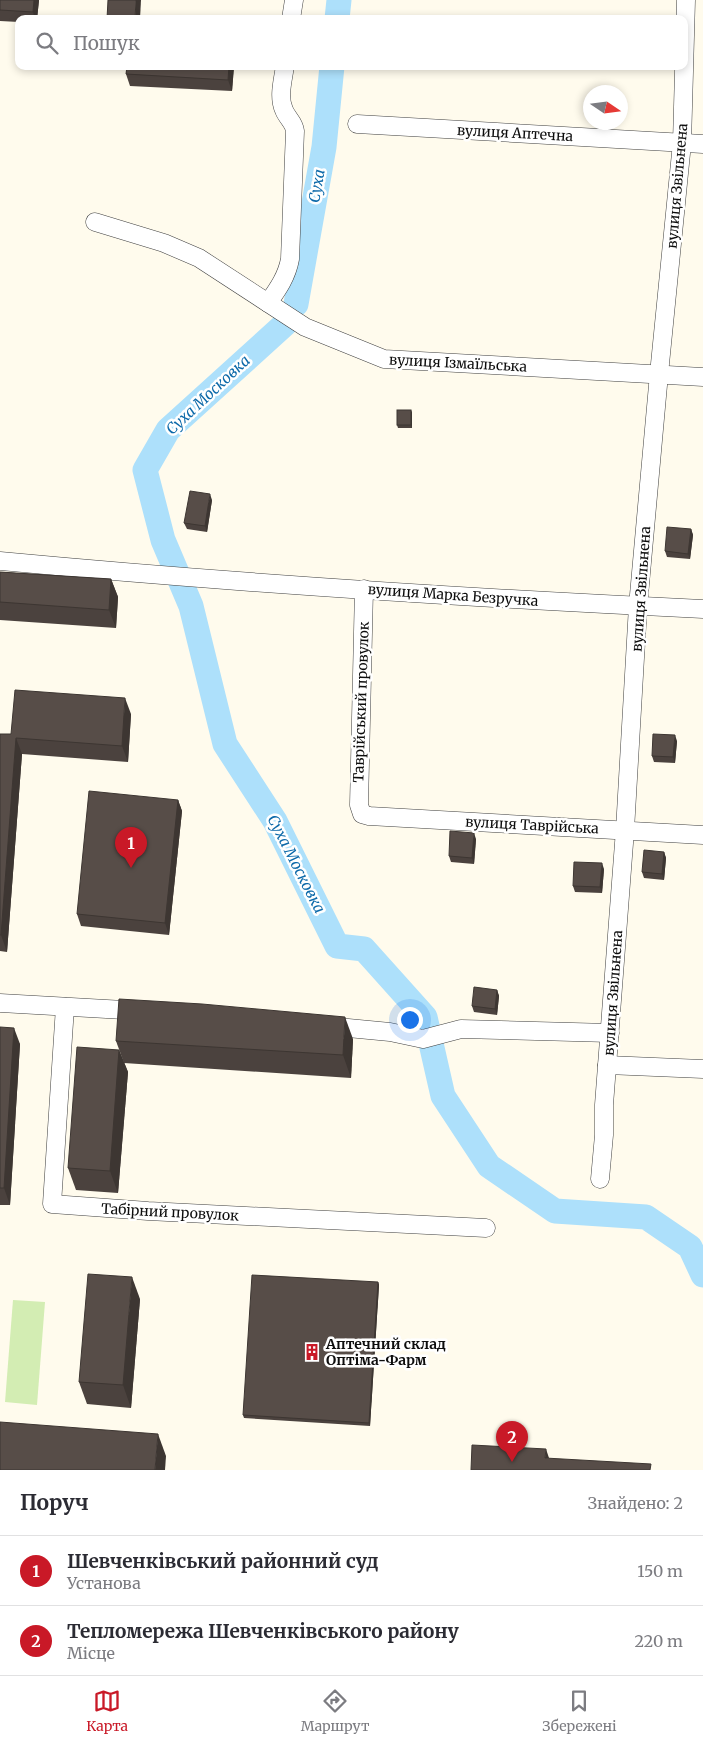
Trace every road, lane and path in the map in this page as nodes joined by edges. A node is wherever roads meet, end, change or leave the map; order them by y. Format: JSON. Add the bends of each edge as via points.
{"nodes":[{"id":1,"x":294,"y":0,"type":"edge"},
{"id":2,"x":686,"y":0,"type":"edge"},
{"id":3,"x":292,"y":15,"type":"edge"},
{"id":4,"x":686,"y":15,"type":"edge"},
{"id":5,"x":284,"y":70,"type":"edge"},
{"id":6,"x":684,"y":70,"type":"edge"},
{"id":7,"x":357,"y":124,"type":"dead end"},
{"id":8,"x":682,"y":143,"type":"junction"},
{"id":9,"x":703,"y":144,"type":"edge"},
{"id":10,"x":95,"y":222,"type":"dead end"},
{"id":11,"x":268,"y":303,"type":"junction"},
{"id":12,"x":659,"y":374,"type":"junction"},
{"id":13,"x":703,"y":377,"type":"edge"},
{"id":14,"x":0,"y":561,"type":"edge"},
{"id":15,"x":364,"y":589,"type":"junction"},
{"id":16,"x":638,"y":606,"type":"junction"},
{"id":17,"x":703,"y":609,"type":"edge"},
{"id":18,"x":362,"y":814,"type":"joint"},
{"id":19,"x":626,"y":830,"type":"junction"},
{"id":20,"x":703,"y":835,"type":"edge"},
{"id":21,"x":0,"y":1002,"type":"edge"},
{"id":22,"x":65,"y":1007,"type":"junction"},
{"id":23,"x":158,"y":1012,"type":"edge"},
{"id":24,"x":312,"y":1025,"type":"edge"},
{"id":25,"x":610,"y":1033,"type":"junction"},
{"id":26,"x":607,"y":1065,"type":"junction"},
{"id":27,"x":703,"y":1069,"type":"edge"},
{"id":28,"x":600,"y":1179,"type":"dead end"},
{"id":29,"x":486,"y":1228,"type":"dead end"}],
"edges":[{"from":1,"to":3,"type":"street"},
{"from":2,"to":4,"type":"street","name":"вулиця Звільнена"},
{"from":5,"to":11,"type":"street","via":[[282,100],[295,131],[290,259],[284,278]]},
{"from":6,"to":8,"type":"street","name":"вулиця Звільнена"},
{"from":7,"to":8,"type":"street","name":"вулиця Аптечна"},
{"from":8,"to":9,"type":"street","name":"вулиця Аптечна"},
{"from":8,"to":12,"type":"street","name":"вулиця Звільнена"},
{"from":10,"to":11,"type":"street","name":"вулиця Ізмаїльська","via":[[164,243],[199,258]]},
{"from":11,"to":12,"type":"street","name":"вулиця Ізмаїльська","via":[[305,327],[384,359]]},
{"from":12,"to":13,"type":"street","name":"вулиця Ізмаїльська"},
{"from":12,"to":16,"type":"street","name":"вулиця Звільнена"},
{"from":14,"to":15,"type":"street","name":"вулиця Марка Безручка"},
{"from":15,"to":16,"type":"street","name":"вулиця Марка Безручка"},
{"from":15,"to":18,"type":"street","name":"Таврійський провулок","via":[[358,805]]},
{"from":16,"to":17,"type":"street","name":"вулиця Марка Безручка"},
{"from":16,"to":19,"type":"street","name":"вулиця Звільнена"},
{"from":18,"to":19,"type":"street","name":"вулиця Таврійська"},
{"from":19,"to":20,"type":"street","name":"вулиця Таврійська"},
{"from":19,"to":25,"type":"street","name":"вулиця Звільнена"},
{"from":21,"to":22,"type":"street"},
{"from":22,"to":23,"type":"street"},
{"from":22,"to":29,"type":"street","name":"Табірний провулок","via":[[52,1204]]},
{"from":24,"to":25,"type":"street","via":[[430,1037],[461,1030]]},
{"from":25,"to":26,"type":"street","name":"вулиця Звільнена"},
{"from":26,"to":27,"type":"street"},
{"from":26,"to":28,"type":"street","name":"вулиця Звільнена"}]}
